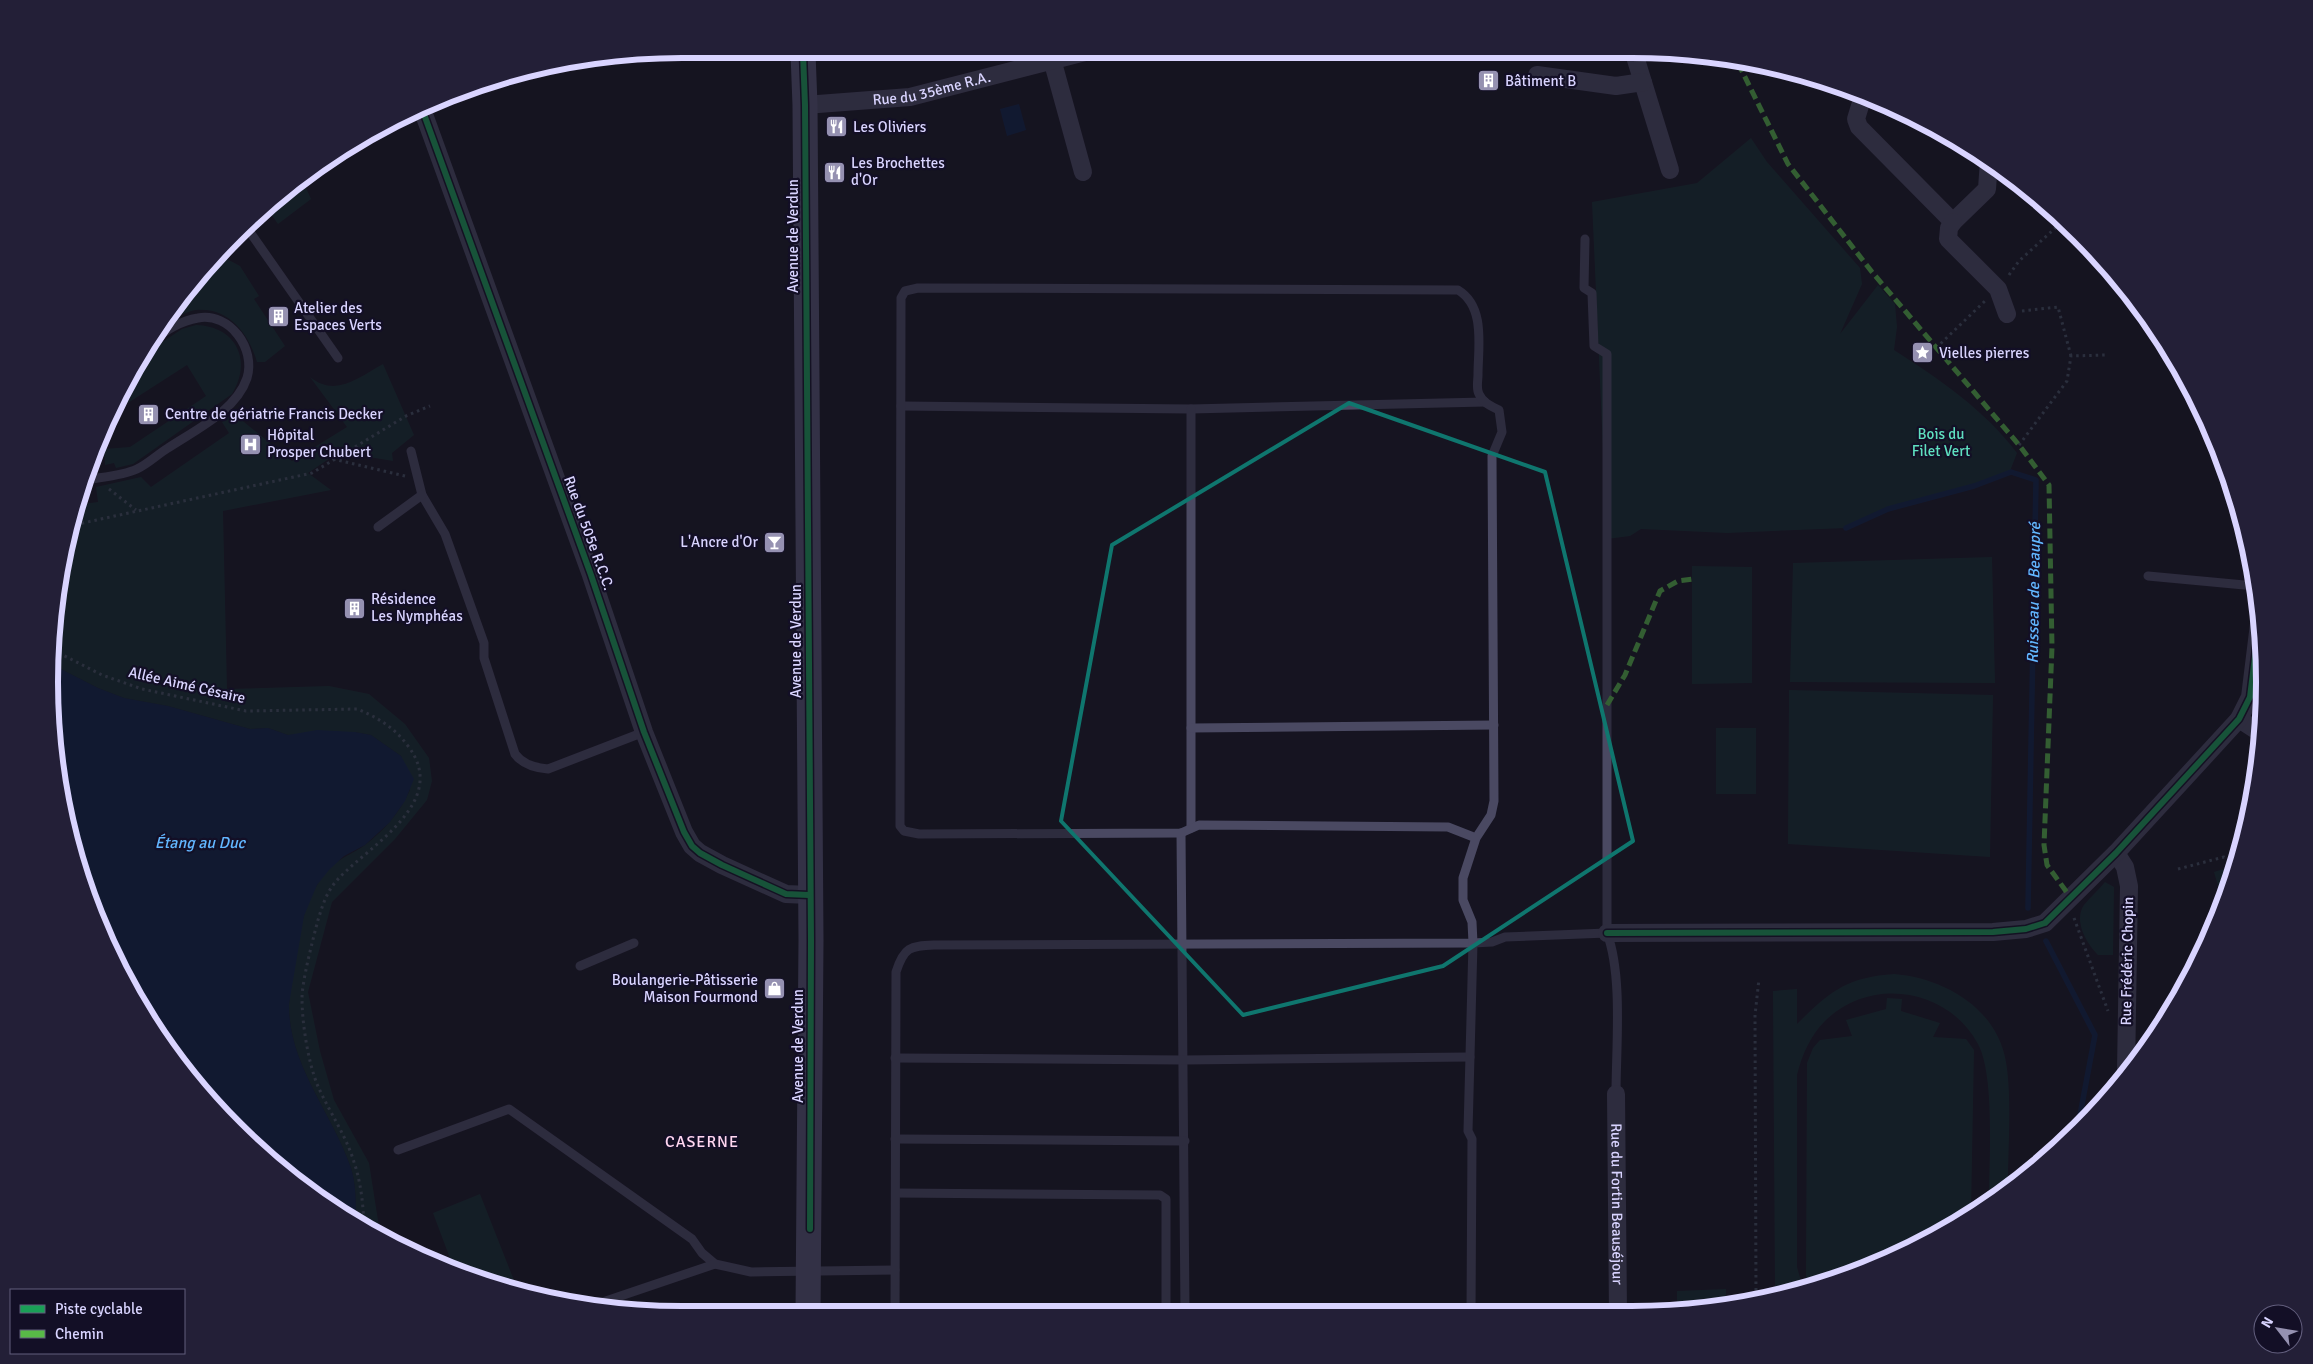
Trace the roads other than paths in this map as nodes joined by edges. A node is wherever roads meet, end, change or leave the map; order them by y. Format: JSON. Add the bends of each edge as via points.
{"nodes":[{"id":1,"x":803,"y":57,"type":"edge"},
{"id":2,"x":1051,"y":57,"type":"edge"},
{"id":3,"x":1635,"y":57,"type":"edge"},
{"id":4,"x":1537,"y":75,"type":"dead end"},
{"id":5,"x":1642,"y":82,"type":"junction"},
{"id":6,"x":1861,"y":102,"type":"edge"},
{"id":7,"x":805,"y":104,"type":"junction"},
{"id":8,"x":424,"y":114,"type":"edge"},
{"id":9,"x":1670,"y":170,"type":"dead end"},
{"id":10,"x":1988,"y":170,"type":"edge"},
{"id":11,"x":1083,"y":172,"type":"dead end"},
{"id":12,"x":1953,"y":222,"type":"junction"},
{"id":13,"x":249,"y":231,"type":"edge"},
{"id":14,"x":1585,"y":238,"type":"dead end"},
{"id":15,"x":2007,"y":314,"type":"road end"},
{"id":16,"x":167,"y":329,"type":"edge"},
{"id":17,"x":338,"y":358,"type":"dead end"},
{"id":18,"x":1485,"y":402,"type":"junction"},
{"id":19,"x":901,"y":406,"type":"junction"},
{"id":20,"x":1191,"y":409,"type":"junction"},
{"id":21,"x":411,"y":451,"type":"dead end"},
{"id":22,"x":92,"y":479,"type":"edge"},
{"id":23,"x":422,"y":495,"type":"junction"},
{"id":24,"x":378,"y":527,"type":"dead end"},
{"id":25,"x":2148,"y":576,"type":"dead end"},
{"id":26,"x":2248,"y":585,"type":"edge"},
{"id":27,"x":2255,"y":654,"type":"edge"},
{"id":28,"x":2239,"y":719,"type":"junction"},
{"id":29,"x":1494,"y":725,"type":"junction"},
{"id":30,"x":1192,"y":728,"type":"junction"},
{"id":31,"x":2253,"y":728,"type":"edge"},
{"id":32,"x":644,"y":732,"type":"junction"},
{"id":33,"x":1191,"y":828,"type":"junction"},
{"id":34,"x":1181,"y":834,"type":"junction"},
{"id":35,"x":1476,"y":838,"type":"junction"},
{"id":36,"x":2116,"y":853,"type":"junction"},
{"id":37,"x":809,"y":895,"type":"junction"},
{"id":38,"x":1608,"y":933,"type":"junction"},
{"id":39,"x":634,"y":943,"type":"dead end"},
{"id":40,"x":1473,"y":943,"type":"junction"},
{"id":41,"x":1181,"y":945,"type":"junction"},
{"id":42,"x":580,"y":966,"type":"dead end"},
{"id":43,"x":1470,"y":1057,"type":"junction"},
{"id":44,"x":895,"y":1058,"type":"junction"},
{"id":45,"x":1184,"y":1060,"type":"junction"},
{"id":46,"x":2126,"y":1062,"type":"edge"},
{"id":47,"x":1616,"y":1094,"type":"joint"},
{"id":48,"x":896,"y":1139,"type":"junction"},
{"id":49,"x":1185,"y":1141,"type":"junction"},
{"id":50,"x":398,"y":1150,"type":"dead end"},
{"id":51,"x":896,"y":1193,"type":"junction"},
{"id":52,"x":715,"y":1264,"type":"junction"},
{"id":53,"x":809,"y":1270,"type":"junction"},
{"id":54,"x":895,"y":1270,"type":"junction"},
{"id":55,"x":605,"y":1301,"type":"edge"},
{"id":56,"x":808,"y":1306,"type":"edge"},
{"id":57,"x":895,"y":1306,"type":"edge"},
{"id":58,"x":1166,"y":1306,"type":"edge"},
{"id":59,"x":1185,"y":1306,"type":"edge"},
{"id":60,"x":1471,"y":1306,"type":"edge"},
{"id":61,"x":1618,"y":1306,"type":"edge"}],
"edges":[{"from":1,"to":7,"type":"main road","name":"Avenue de Verdun"},
{"from":2,"to":7,"type":"street","name":"Rue du 35ème R.A.","via":[[910,97]]},
{"from":2,"to":11,"type":"street"},
{"from":3,"to":5,"type":"street"},
{"from":4,"to":5,"type":"street","via":[[1616,86]]},
{"from":5,"to":9,"type":"street"},
{"from":6,"to":12,"type":"street","via":[[1856,119],[1859,127]]},
{"from":7,"to":37,"type":"main road","name":"Avenue de Verdun"},
{"from":8,"to":32,"type":"street","name":"Rue du 505e R.C.C.","via":[[588,566]]},
{"from":10,"to":12,"type":"street","via":[[1987,189]]},
{"from":12,"to":15,"type":"street","via":[[1948,239],[1998,289]]},
{"from":13,"to":17,"type":"lane"},
{"from":14,"to":38,"type":"lane","via":[[1584,288],[1592,293],[1594,346],[1607,354]]},
{"from":16,"to":22,"type":"lane","via":[[199,318],[215,319],[232,328],[243,342],[249,359],[247,378],[237,397],[223,411],[136,470]]},
{"from":18,"to":19,"type":"lane","via":[[1478,393],[1476,310],[1470,298],[1458,290],[908,288],[901,298]]},
{"from":18,"to":20,"type":"lane"},
{"from":18,"to":29,"type":"lane","via":[[1499,410],[1502,432],[1492,456]]},
{"from":19,"to":20,"type":"lane"},
{"from":19,"to":34,"type":"lane","via":[[900,826],[904,831],[919,834]]},
{"from":20,"to":30,"type":"lane"},
{"from":21,"to":23,"type":"lane"},
{"from":23,"to":24,"type":"lane"},
{"from":23,"to":32,"type":"lane","via":[[445,534],[484,643],[484,658],[515,754],[520,760],[548,769]]},
{"from":25,"to":26,"type":"lane"},
{"from":27,"to":28,"type":"street","via":[[2250,697]]},
{"from":28,"to":31,"type":"street"},
{"from":28,"to":36,"type":"street"},
{"from":29,"to":30,"type":"lane"},
{"from":29,"to":35,"type":"lane","via":[[1494,801],[1491,816]]},
{"from":30,"to":33,"type":"lane"},
{"from":32,"to":37,"type":"street","name":"Rue du 505e R.C.C.","via":[[677,818],[692,846],[722,865],[786,894]]},
{"from":33,"to":34,"type":"lane"},
{"from":33,"to":35,"type":"lane","via":[[1199,825],[1448,827]]},
{"from":34,"to":41,"type":"lane"},
{"from":35,"to":40,"type":"lane","via":[[1463,878],[1463,900],[1472,922]]},
{"from":36,"to":38,"type":"street","via":[[2045,923],[2026,929]]},
{"from":36,"to":46,"type":"street","name":"Rue Frédéric Chopin","via":[[2125,867],[2129,886]]},
{"from":37,"to":53,"type":"main road","name":"Avenue de Verdun"},
{"from":38,"to":40,"type":"lane","via":[[1505,937],[1492,942]]},
{"from":38,"to":47,"type":"lane","via":[[1616,974]]},
{"from":39,"to":42,"type":"lane"},
{"from":40,"to":41,"type":"lane"},
{"from":40,"to":43,"type":"lane"},
{"from":41,"to":44,"type":"lane","via":[[934,945],[907,949],[896,972]]},
{"from":41,"to":45,"type":"lane"},
{"from":43,"to":45,"type":"lane"},
{"from":43,"to":60,"type":"lane"},
{"from":44,"to":45,"type":"lane"},
{"from":44,"to":48,"type":"lane"},
{"from":45,"to":49,"type":"lane"},
{"from":47,"to":61,"type":"street","name":"Rue du Fortin Beauséjour"},
{"from":48,"to":49,"type":"lane"},
{"from":48,"to":51,"type":"lane"},
{"from":49,"to":59,"type":"lane"},
{"from":50,"to":52,"type":"lane","via":[[509,1109],[692,1240]]},
{"from":51,"to":54,"type":"lane"},
{"from":51,"to":58,"type":"lane","via":[[1160,1195],[1166,1200]]},
{"from":52,"to":53,"type":"lane","via":[[751,1272]]},
{"from":52,"to":55,"type":"lane"},
{"from":53,"to":54,"type":"lane"},
{"from":53,"to":56,"type":"main road","name":"Avenue de Verdun"},
{"from":54,"to":57,"type":"lane"}]}
